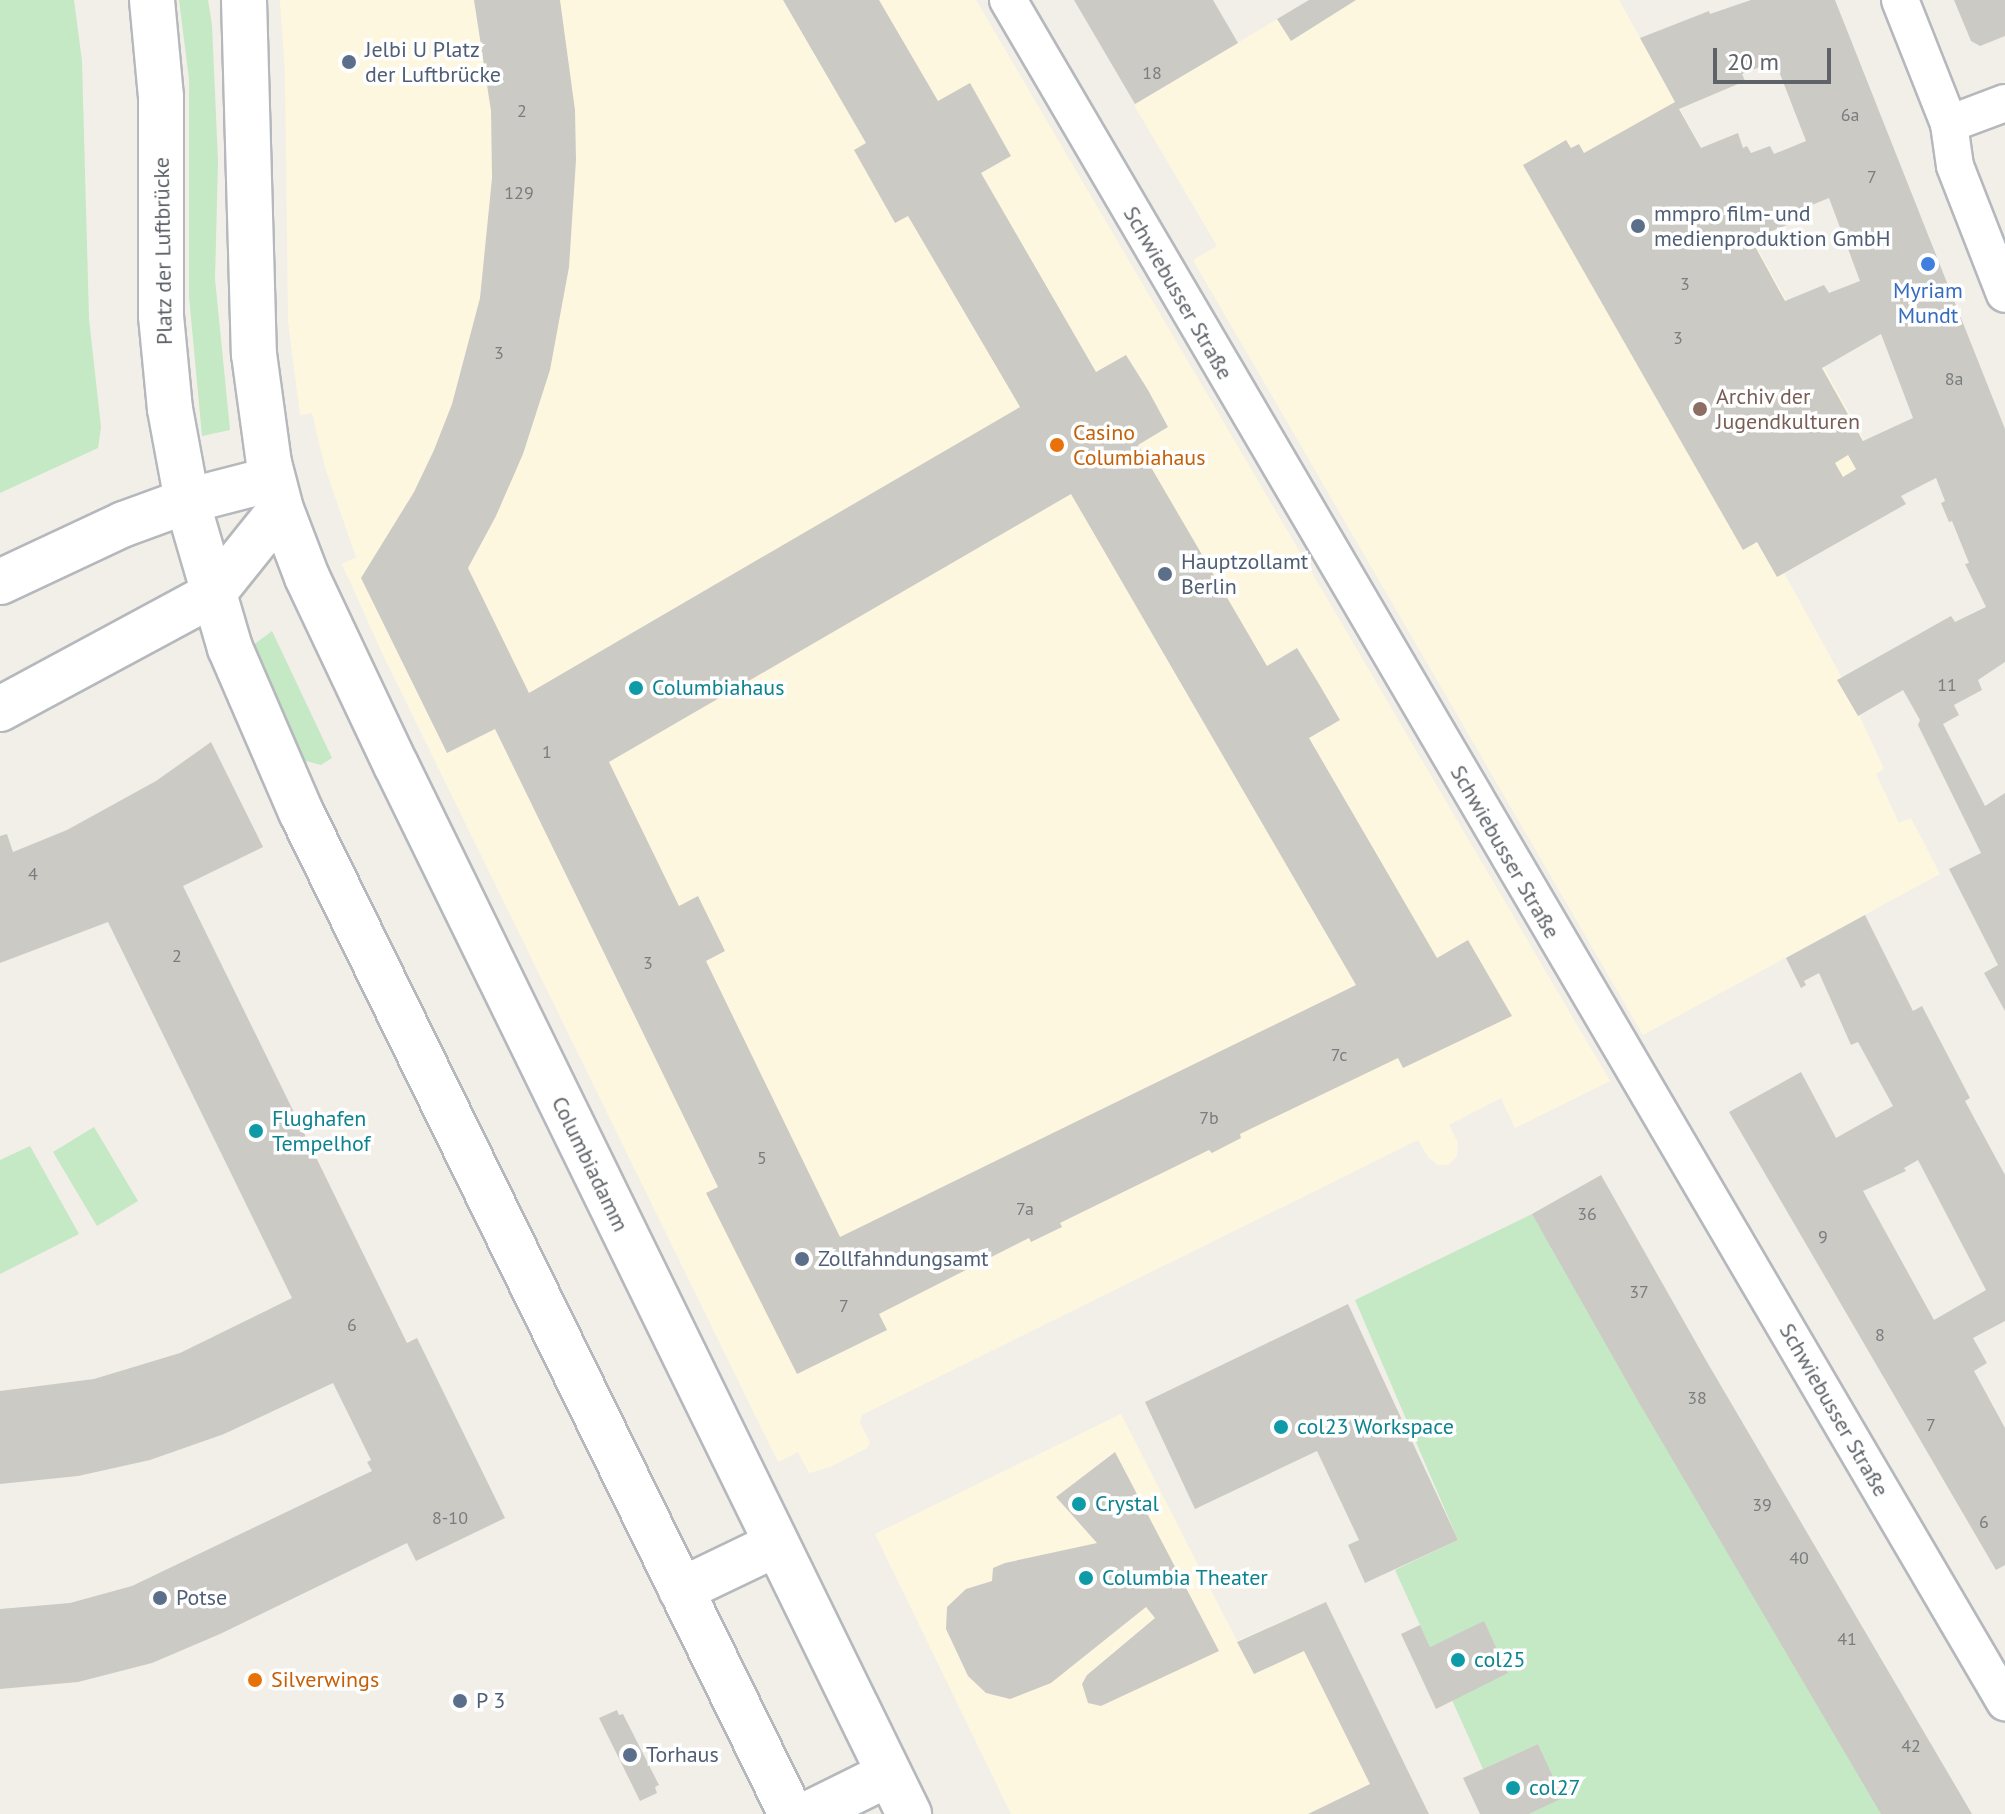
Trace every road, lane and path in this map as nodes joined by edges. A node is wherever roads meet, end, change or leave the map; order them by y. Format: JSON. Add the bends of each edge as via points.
{"nodes":[{"id":1,"x":152,"y":0,"type":"edge"},
{"id":2,"x":244,"y":0,"type":"edge"},
{"id":3,"x":1008,"y":0,"type":"edge"},
{"id":4,"x":1900,"y":0,"type":"edge"},
{"id":5,"x":2005,"y":103,"type":"edge"},
{"id":6,"x":1949,"y":124,"type":"junction"},
{"id":7,"x":2005,"y":294,"type":"edge"},
{"id":8,"x":276,"y":494,"type":"junction"},
{"id":9,"x":187,"y":501,"type":"junction"},
{"id":10,"x":0,"y":582,"type":"edge"},
{"id":11,"x":212,"y":595,"type":"junction"},
{"id":12,"x":0,"y":709,"type":"edge"},
{"id":13,"x":777,"y":1544,"type":"junction"},
{"id":14,"x":681,"y":1590,"type":"junction"},
{"id":15,"x":2005,"y":1702,"type":"edge"},
{"id":16,"x":889,"y":1774,"type":"junction"},
{"id":17,"x":791,"y":1814,"type":"edge"},
{"id":18,"x":808,"y":1814,"type":"edge"},
{"id":19,"x":909,"y":1814,"type":"edge"}],
"edges":[{"from":1,"to":9,"type":"main road","name":"Platz der Luftbrücke","via":[[161,97],[161,316],[170,409]]},
{"from":2,"to":8,"type":"main road","via":[[254,354]]},
{"from":3,"to":15,"type":"street","name":"Schwiebusser Straße"},
{"from":4,"to":6,"type":"street"},
{"from":5,"to":6,"type":"street"},
{"from":6,"to":7,"type":"street","via":[[1955,166]]},
{"from":8,"to":9,"type":"main road"},
{"from":8,"to":11,"type":"main road"},
{"from":8,"to":13,"type":"main road","name":"Columbiadamm","via":[[307,577],[396,765]]},
{"from":9,"to":10,"type":"main road"},
{"from":9,"to":11,"type":"main road","name":"Platz der Luftbrücke"},
{"from":11,"to":12,"type":"main road"},
{"from":11,"to":14,"type":"main road","via":[[301,812]]},
{"from":13,"to":14,"type":"main road"},
{"from":13,"to":16,"type":"main road","name":"Columbiadamm"},
{"from":14,"to":17,"type":"main road"},
{"from":16,"to":18,"type":"main road"},
{"from":16,"to":19,"type":"main road","name":"Columbiadamm"}]}
